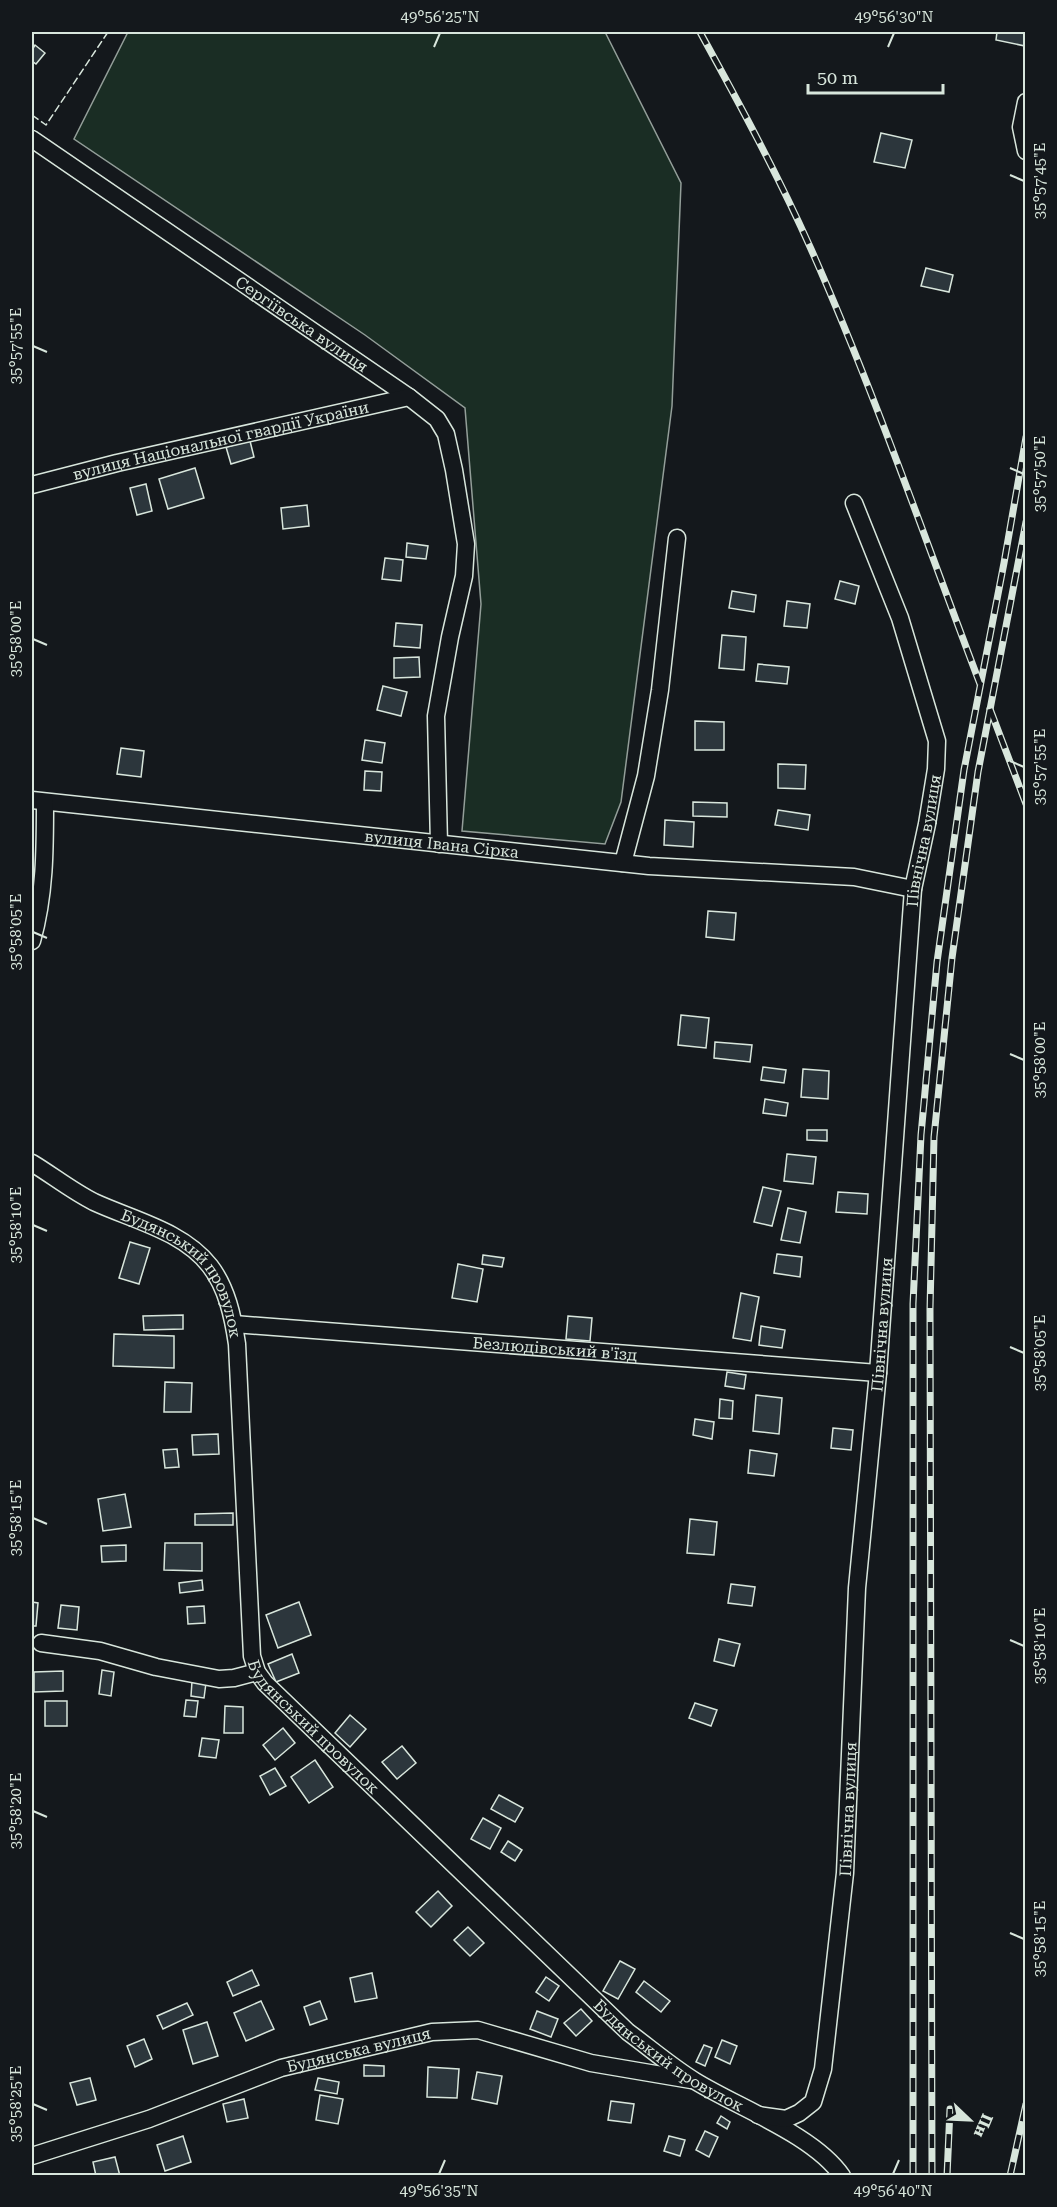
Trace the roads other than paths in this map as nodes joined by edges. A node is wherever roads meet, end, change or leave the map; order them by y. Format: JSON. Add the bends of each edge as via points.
{"nodes":[{"id":1,"x":1026,"y":102,"type":"edge"},
{"id":2,"x":32,"y":139,"type":"edge"},
{"id":3,"x":1026,"y":151,"type":"edge"},
{"id":4,"x":40,"y":153,"type":"edge"},
{"id":5,"x":409,"y":397,"type":"junction"},
{"id":6,"x":32,"y":485,"type":"edge"},
{"id":7,"x":854,"y":503,"type":"dead end"},
{"id":8,"x":677,"y":538,"type":"dead end"},
{"id":9,"x":38,"y":801,"type":"edge"},
{"id":10,"x":439,"y":844,"type":"junction"},
{"id":11,"x":623,"y":863,"type":"junction"},
{"id":12,"x":913,"y":889,"type":"junction"},
{"id":13,"x":32,"y":941,"type":"edge"},
{"id":14,"x":32,"y":1163,"type":"edge"},
{"id":15,"x":234,"y":1324,"type":"junction"},
{"id":16,"x":878,"y":1372,"type":"junction"},
{"id":17,"x":41,"y":1643,"type":"dead end"},
{"id":18,"x":257,"y":1672,"type":"junction"},
{"id":19,"x":695,"y":2081,"type":"junction"},
{"id":20,"x":758,"y":2115,"type":"junction"},
{"id":21,"x":32,"y":2156,"type":"edge"},
{"id":22,"x":842,"y":2175,"type":"edge"}],
"edges":[{"from":1,"to":3,"type":"street","via":[[1021,127]]},
{"from":2,"to":4,"type":"street","name":"Сергіївська вулиця"},
{"from":4,"to":5,"type":"street","name":"Сергіївська вулиця"},
{"from":5,"to":6,"type":"street","name":"вулиця Національної гвардії України"},
{"from":5,"to":10,"type":"street","name":"Сергіївська вулиця","via":[[437,419],[446,434],[466,544],[464,576],[436,716]]},
{"from":7,"to":12,"type":"street","name":"Північна вулиця","via":[[900,618],[938,741],[931,802]]},
{"from":8,"to":11,"type":"street","via":[[646,776]]},
{"from":9,"to":10,"type":"street","name":"вулиця Івана Сірка"},
{"from":9,"to":13,"type":"street","via":[[45,869]]},
{"from":10,"to":11,"type":"street","name":"вулиця Івана Сірка"},
{"from":11,"to":12,"type":"street","name":"вулиця Івана Сірка","via":[[854,877]]},
{"from":12,"to":16,"type":"street","name":"Північна вулиця"},
{"from":14,"to":15,"type":"street","name":"Будянський провулок","via":[[92,1201],[191,1247],[211,1266]]},
{"from":15,"to":16,"type":"street","name":"Безлюдівський в'їзд"},
{"from":15,"to":18,"type":"street","name":"Будянський провулок","via":[[252,1656]]},
{"from":16,"to":20,"type":"street","name":"Північна вулиця","via":[[857,1588],[845,1873],[823,2069],[813,2102],[799,2112],[786,2119]]},
{"from":17,"to":18,"type":"street","via":[[100,1651],[219,1679]]},
{"from":18,"to":19,"type":"street","name":"Будянський провулок","via":[[628,2032]]},
{"from":19,"to":20,"type":"street","name":"Будянський провулок"},
{"from":19,"to":21,"type":"street","name":"Будянська вулиця","via":[[591,2063],[478,2030],[432,2032],[281,2068],[149,2119]]},
{"from":20,"to":22,"type":"street","name":"Будянський провулок","via":[[815,2148]]}]}
